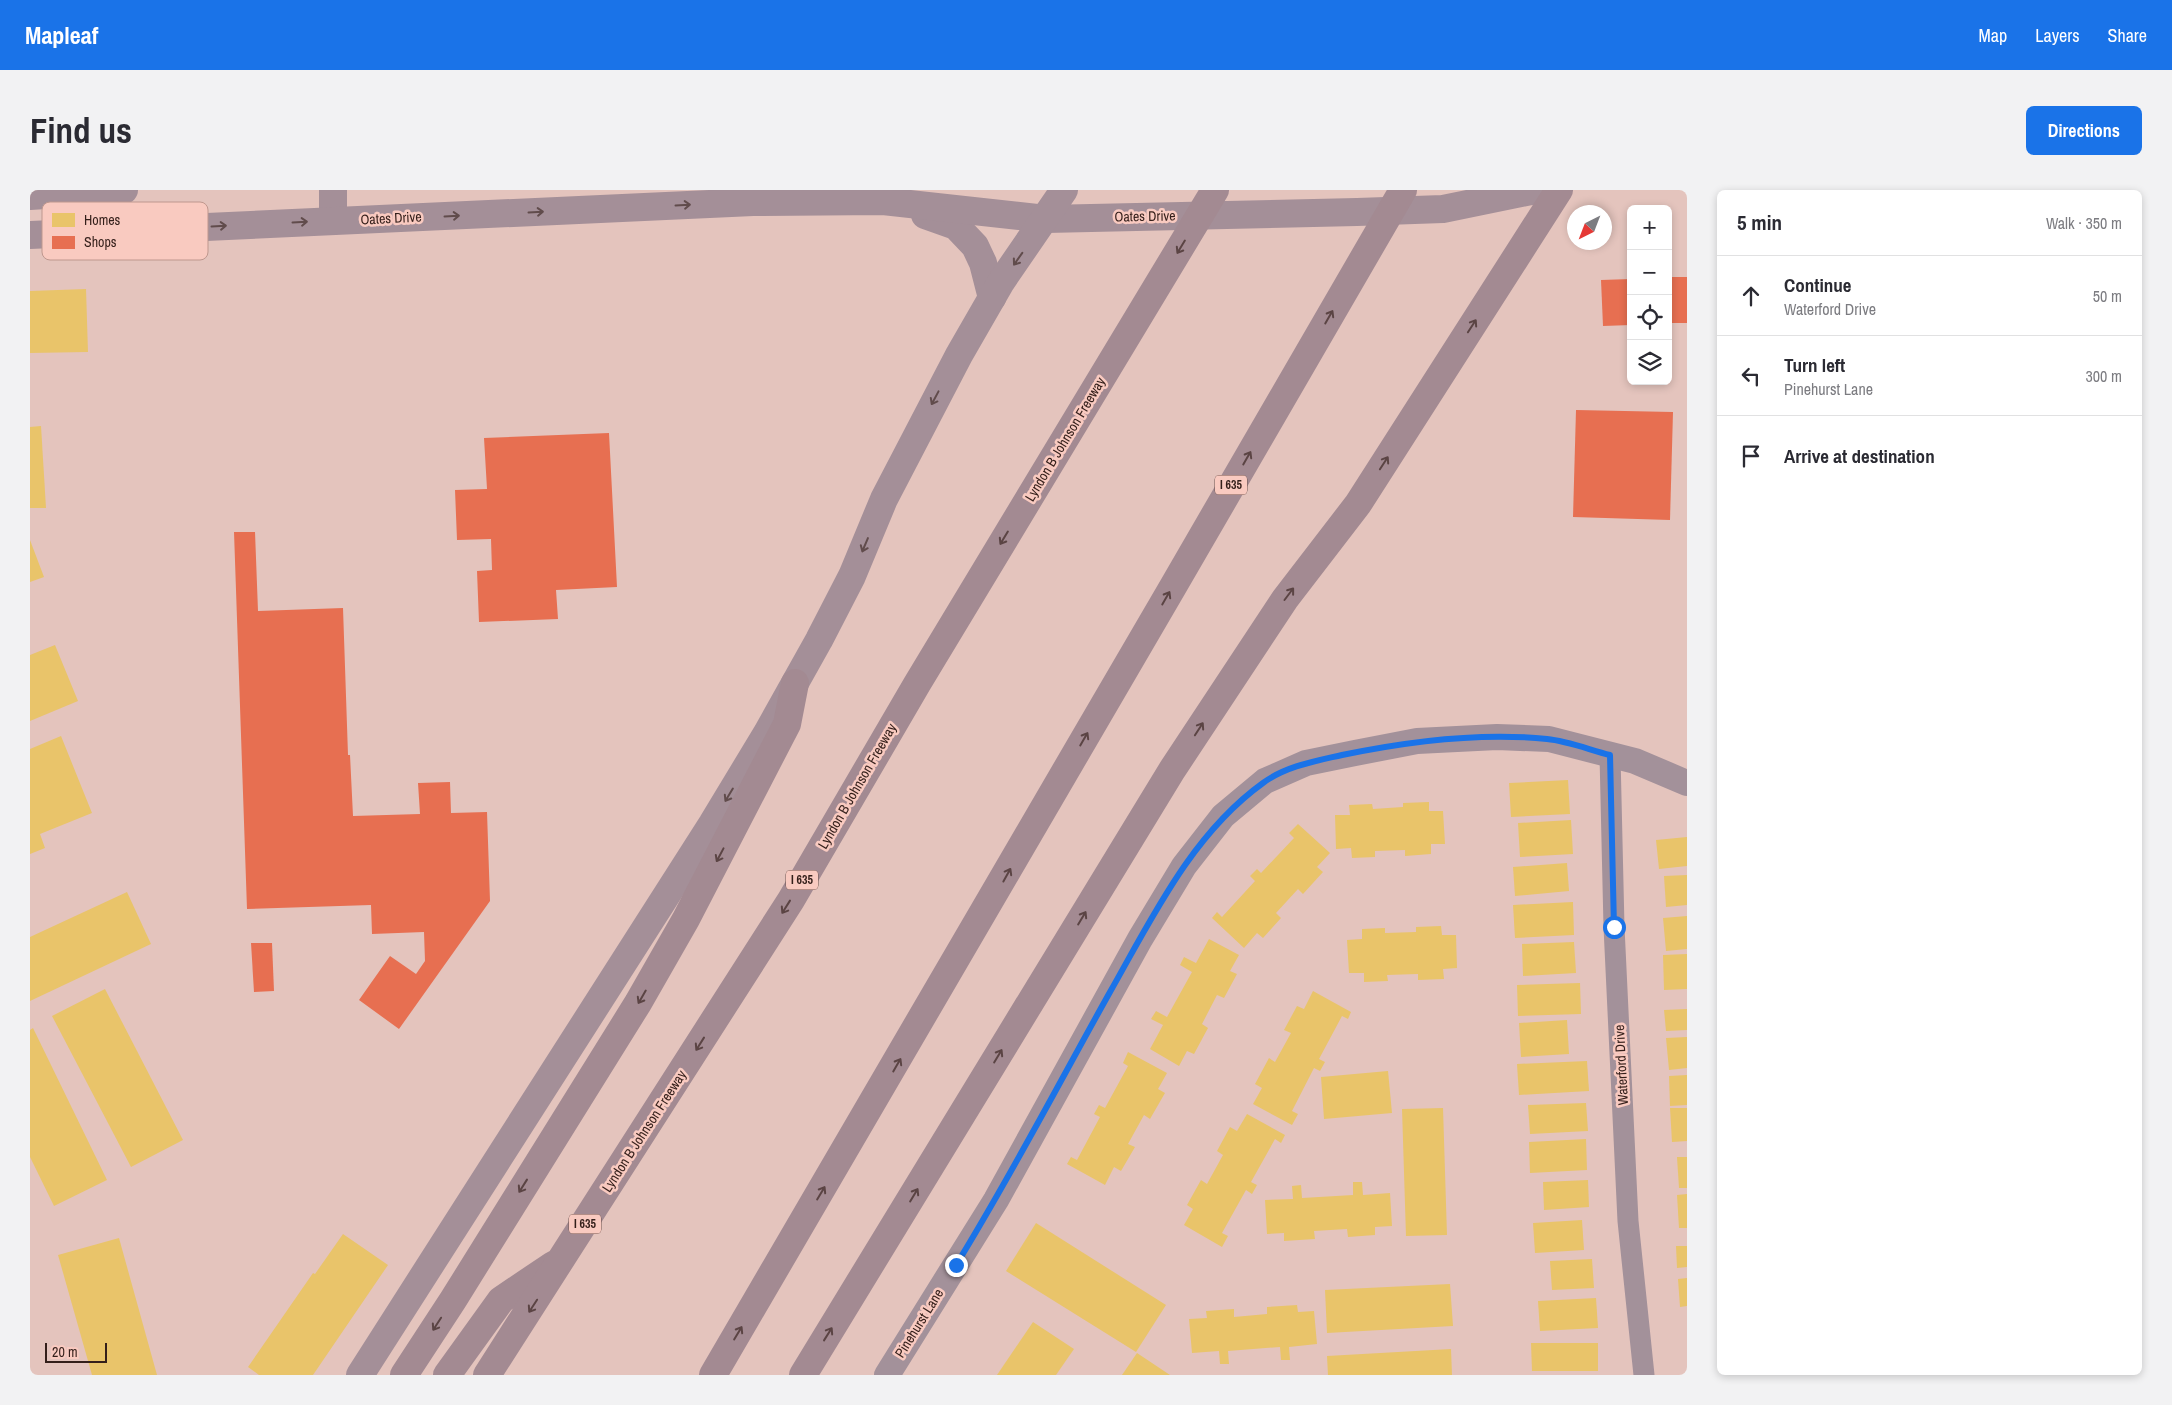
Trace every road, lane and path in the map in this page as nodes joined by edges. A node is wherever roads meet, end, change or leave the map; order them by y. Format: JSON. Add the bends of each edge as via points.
{"nodes":[{"id":1,"x":124,"y":190,"type":"edge"},
{"id":2,"x":333,"y":190,"type":"edge"},
{"id":3,"x":718,"y":190,"type":"edge"},
{"id":4,"x":1064,"y":190,"type":"edge"},
{"id":5,"x":1215,"y":190,"type":"edge"},
{"id":6,"x":1403,"y":190,"type":"edge"},
{"id":7,"x":1536,"y":190,"type":"edge"},
{"id":8,"x":1559,"y":190,"type":"edge"},
{"id":9,"x":30,"y":196,"type":"edge"},
{"id":10,"x":883,"y":201,"type":"junction"},
{"id":11,"x":753,"y":202,"type":"junction"},
{"id":12,"x":1046,"y":219,"type":"junction"},
{"id":13,"x":333,"y":221,"type":"junction"},
{"id":14,"x":208,"y":227,"type":"edge"},
{"id":15,"x":992,"y":298,"type":"junction"},
{"id":16,"x":795,"y":683,"type":"junction"},
{"id":17,"x":1610,"y":755,"type":"junction"},
{"id":18,"x":1687,"y":783,"type":"edge"},
{"id":19,"x":563,"y":1259,"type":"junction"},
{"id":20,"x":360,"y":1375,"type":"edge"},
{"id":21,"x":404,"y":1375,"type":"edge"},
{"id":22,"x":447,"y":1375,"type":"edge"},
{"id":23,"x":487,"y":1375,"type":"edge"},
{"id":24,"x":713,"y":1375,"type":"edge"},
{"id":25,"x":803,"y":1375,"type":"edge"},
{"id":26,"x":887,"y":1375,"type":"edge"},
{"id":27,"x":1644,"y":1375,"type":"edge"}],
"edges":[{"from":1,"to":9,"type":"main road"},
{"from":2,"to":13,"type":"main road"},
{"from":3,"to":11,"type":"main road","name":"Oates Drive"},
{"from":4,"to":12,"type":"main road"},
{"from":5,"to":19,"type":"highway","name":"Lyndon B Johnson Freeway","number":"I 635","one_way":true,"via":[[917,684],[791,900]]},
{"from":24,"to":6,"type":"highway","number":"I 635","one_way":true,"via":[[973,935],[1064,772]]},
{"from":7,"to":12,"type":"main road","name":"Oates Drive","via":[[1443,209]]},
{"from":25,"to":8,"type":"highway","one_way":true,"via":[[1172,770],[1285,599],[1358,504]]},
{"from":10,"to":11,"type":"main road","name":"Oates Drive"},
{"from":10,"to":12,"type":"main road","name":"Oates Drive"},
{"from":10,"to":15,"type":"main road","via":[[956,226],[975,246],[984,263]]},
{"from":13,"to":11,"type":"main road","name":"Oates Drive","one_way":true},
{"from":12,"to":15,"type":"main road","one_way":true},
{"from":14,"to":13,"type":"main road","name":"Oates Drive","one_way":true},
{"from":15,"to":16,"type":"main road","one_way":true,"via":[[921,425],[884,499],[852,576]]},
{"from":16,"to":20,"type":"main road","one_way":true,"via":[[712,824]]},
{"from":16,"to":21,"type":"highway","one_way":true,"via":[[787,724],[727,843],[638,1003]]},
{"from":17,"to":18,"type":"street","name":"Pinehurst Lane","via":[[1644,764]]},
{"from":17,"to":26,"type":"street","name":"Pinehurst Lane","via":[[1549,739],[1497,737],[1416,741],[1306,763],[1265,781],[1223,816],[1184,866],[1140,939],[996,1200]]},
{"from":17,"to":27,"type":"street","name":"Waterford Drive","via":[[1614,927],[1628,1221]]},
{"from":19,"to":22,"type":"highway","via":[[501,1300]]},
{"from":19,"to":23,"type":"highway","name":"Lyndon B Johnson Freeway","number":"I 635","one_way":true}]}
